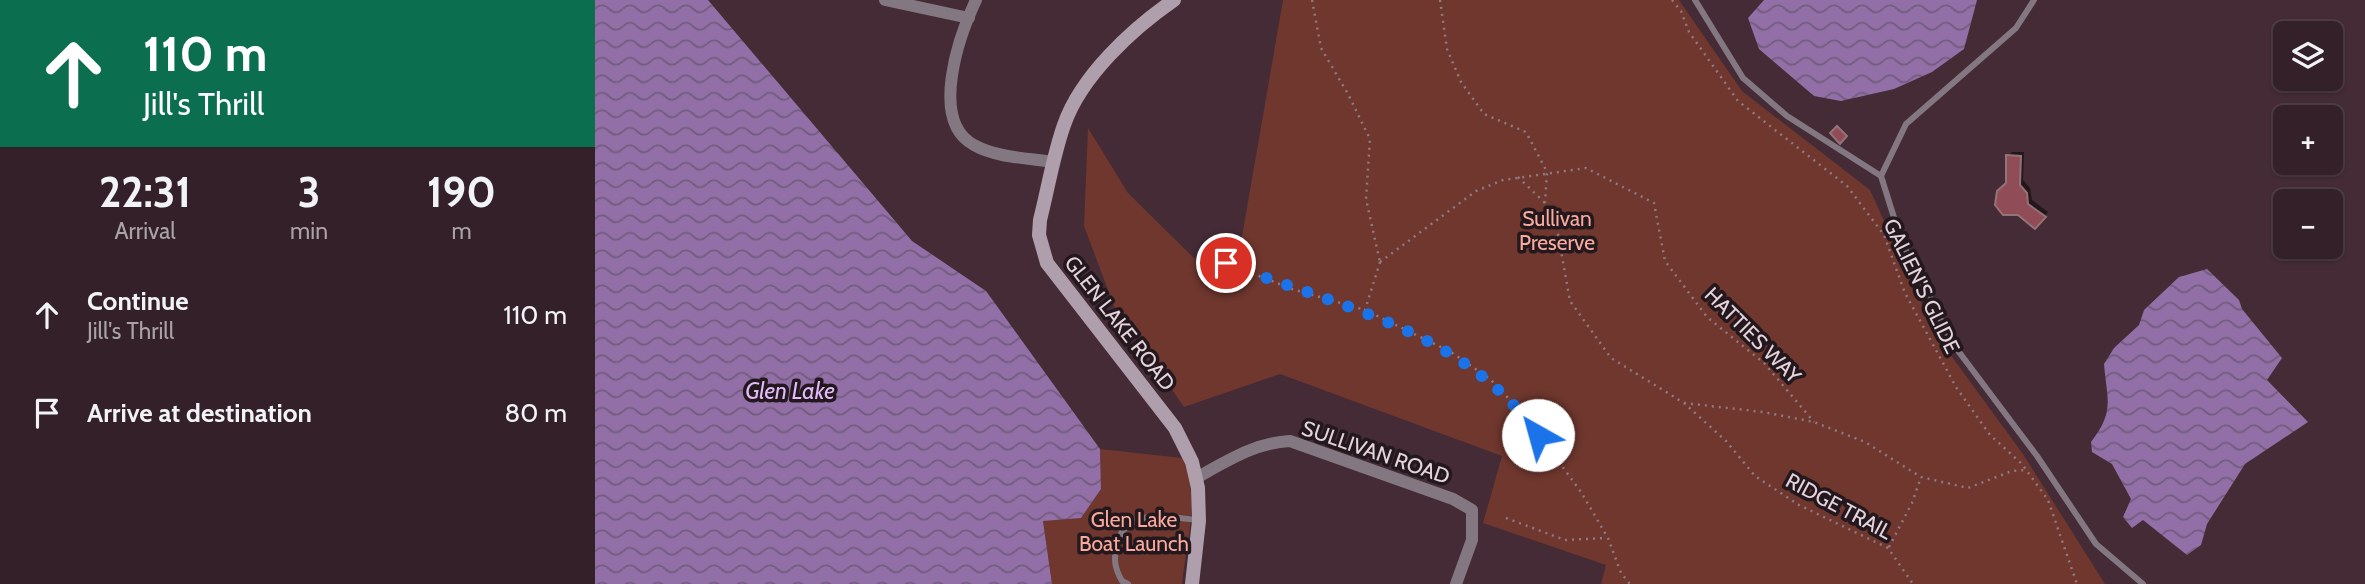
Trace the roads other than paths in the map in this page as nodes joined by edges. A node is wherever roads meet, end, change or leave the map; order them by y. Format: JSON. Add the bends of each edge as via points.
{"nodes":[{"id":1,"x":885,"y":0,"type":"edge"},
{"id":2,"x":976,"y":0,"type":"edge"},
{"id":3,"x":1174,"y":0,"type":"edge"},
{"id":4,"x":1695,"y":0,"type":"edge"},
{"id":5,"x":2034,"y":0,"type":"edge"},
{"id":6,"x":969,"y":18,"type":"junction"},
{"id":7,"x":1054,"y":162,"type":"junction"},
{"id":8,"x":1881,"y":176,"type":"junction"},
{"id":9,"x":1196,"y":478,"type":"junction"},
{"id":10,"x":1199,"y":521,"type":"junction"},
{"id":11,"x":1128,"y":584,"type":"edge"},
{"id":12,"x":1192,"y":584,"type":"edge"},
{"id":13,"x":1457,"y":584,"type":"edge"},
{"id":14,"x":2143,"y":584,"type":"edge"}],
"edges":[{"from":1,"to":6,"type":"street"},
{"from":2,"to":6,"type":"street"},
{"from":3,"to":7,"type":"street","name":"GLEN LAKE ROAD","via":[[1115,52],[1083,89],[1064,123]]},
{"from":4,"to":8,"type":"lane","via":[[1743,78],[1787,116]]},
{"from":5,"to":8,"type":"lane","via":[[2016,28],[1906,124]]},
{"from":6,"to":7,"type":"street","via":[[949,96],[952,117],[965,140],[1001,154]]},
{"from":7,"to":9,"type":"street","name":"GLEN LAKE ROAD","via":[[1040,220],[1047,263],[1175,428]]},
{"from":8,"to":14,"type":"lane","via":[[1901,240],[1953,344],[2096,544]]},
{"from":9,"to":10,"type":"street","name":"GLEN LAKE ROAD"},
{"from":9,"to":13,"type":"street","name":"SULLIVAN ROAD","via":[[1245,451],[1268,442],[1290,441],[1428,488],[1472,510],[1472,540]]},
{"from":10,"to":11,"type":"lane","via":[[1159,516],[1125,526],[1118,537],[1115,563],[1122,581]]},
{"from":10,"to":12,"type":"street","name":"GLEN LAKE ROAD"}]}
